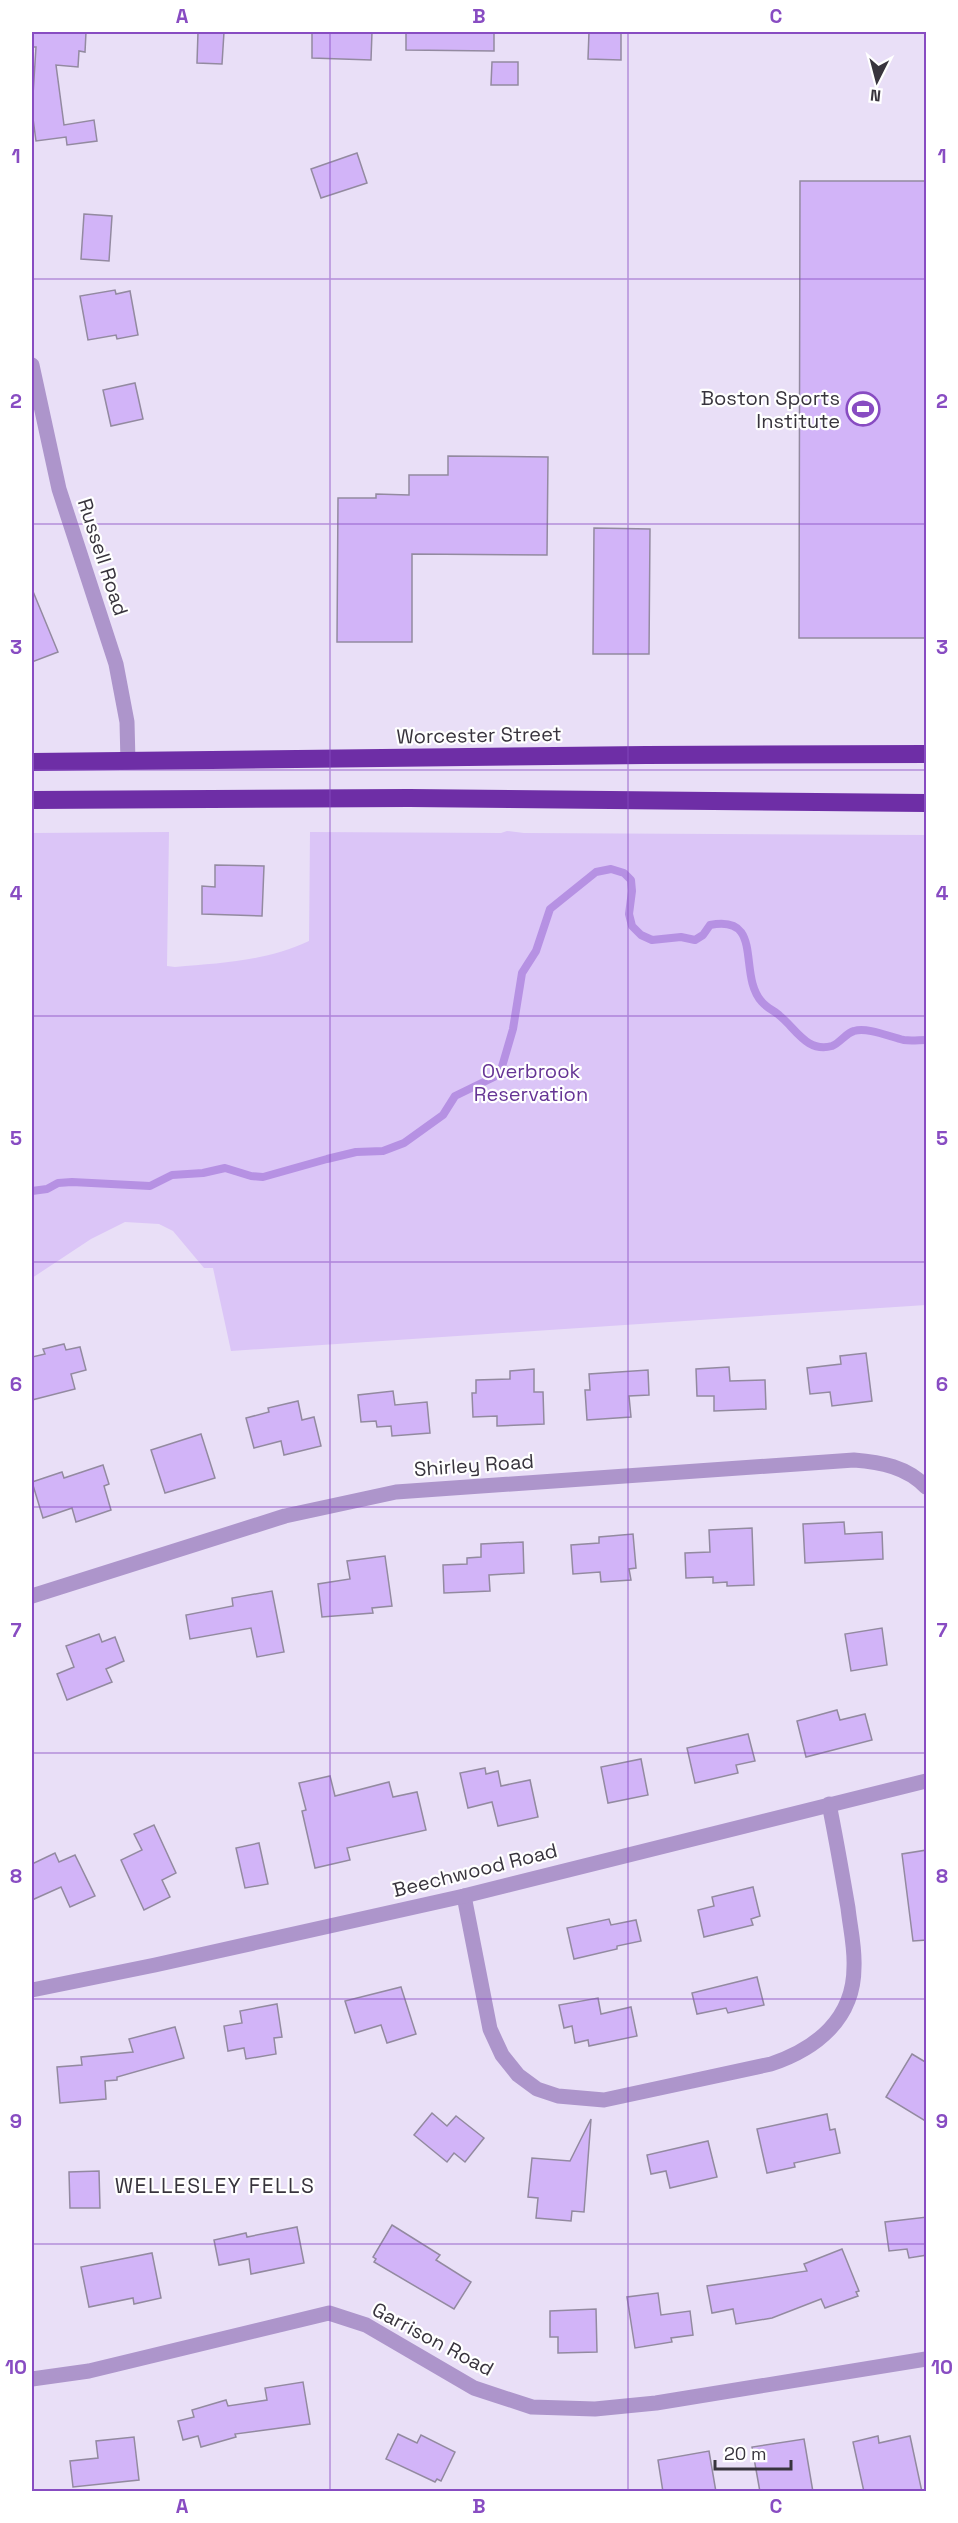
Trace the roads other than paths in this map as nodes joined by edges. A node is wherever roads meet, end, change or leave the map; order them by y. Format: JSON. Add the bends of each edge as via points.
{"nodes":[{"id":1,"x":32,"y":365,"type":"edge"},
{"id":2,"x":927,"y":754,"type":"edge"},
{"id":3,"x":32,"y":762,"type":"edge"},
{"id":4,"x":128,"y":762,"type":"junction"},
{"id":5,"x":32,"y":800,"type":"edge"},
{"id":6,"x":927,"y":802,"type":"edge"},
{"id":7,"x":927,"y":1487,"type":"edge"},
{"id":8,"x":32,"y":1596,"type":"edge"},
{"id":9,"x":927,"y":1781,"type":"edge"},
{"id":10,"x":829,"y":1803,"type":"junction"},
{"id":11,"x":464,"y":1896,"type":"junction"},
{"id":12,"x":32,"y":1990,"type":"edge"},
{"id":13,"x":927,"y":2359,"type":"edge"},
{"id":14,"x":32,"y":2379,"type":"edge"}],
"edges":[{"from":1,"to":4,"type":"street","name":"Russell Road","via":[[59,489],[118,674],[127,722]]},
{"from":2,"to":4,"type":"highway","name":"Worcester Street"},
{"from":3,"to":4,"type":"highway","name":"Worcester Street"},
{"from":5,"to":6,"type":"highway"},
{"from":7,"to":8,"type":"street","name":"Shirley Road","via":[[900,1469],[854,1460],[396,1492],[285,1516]]},
{"from":9,"to":10,"type":"street","name":"Beechwood Road"},
{"from":10,"to":11,"type":"street","name":"Beechwood Road"},
{"from":10,"to":11,"type":"street","via":[[853,1947],[855,1969],[850,1992],[829,2031],[794,2056],[771,2064],[604,2100],[566,2097],[537,2089],[502,2055],[490,2029]]},
{"from":11,"to":12,"type":"street","name":"Beechwood Road"},
{"from":13,"to":14,"type":"street","name":"Garrison Road","via":[[656,2403],[596,2409],[532,2407],[474,2388],[366,2325],[329,2313],[88,2371]]}]}
